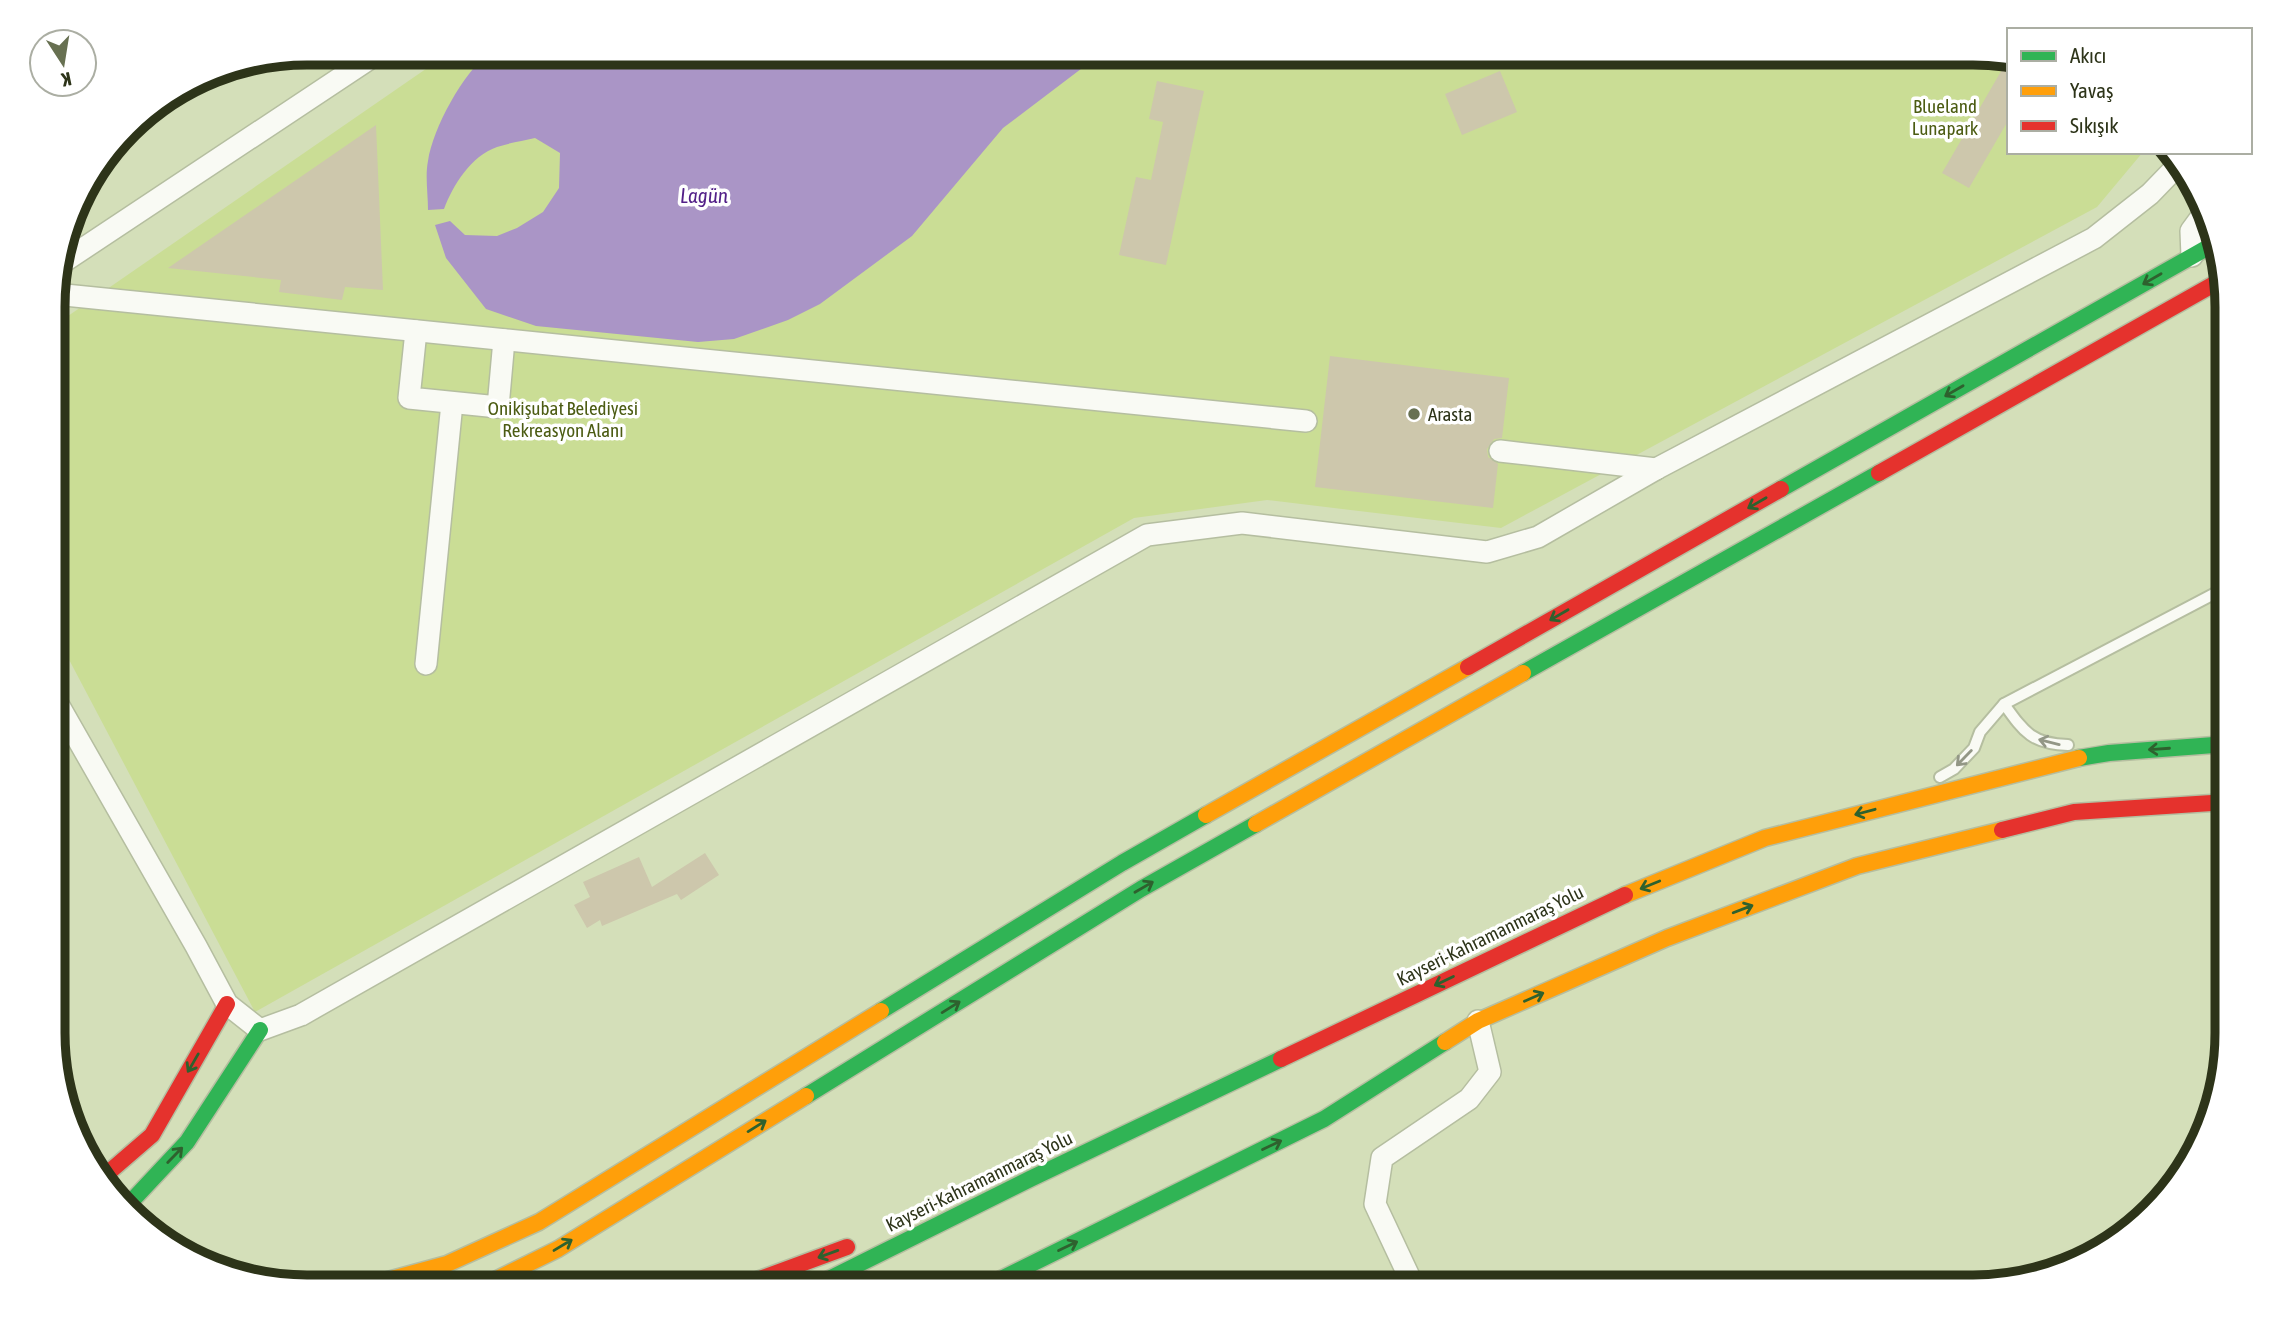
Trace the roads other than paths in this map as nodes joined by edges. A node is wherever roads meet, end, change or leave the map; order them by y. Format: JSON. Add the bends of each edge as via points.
{"nodes":[{"id":1,"x":359,"y":65,"type":"edge"},
{"id":2,"x":2173,"y":170,"type":"edge"},
{"id":3,"x":2199,"y":221,"type":"edge"},
{"id":4,"x":2207,"y":248,"type":"edge"},
{"id":5,"x":2192,"y":256,"type":"junction"},
{"id":6,"x":70,"y":257,"type":"edge"},
{"id":7,"x":2214,"y":284,"type":"edge"},
{"id":8,"x":66,"y":295,"type":"edge"},
{"id":9,"x":416,"y":331,"type":"junction"},
{"id":10,"x":504,"y":340,"type":"junction"},
{"id":11,"x":452,"y":403,"type":"junction"},
{"id":12,"x":1306,"y":421,"type":"dead end"},
{"id":13,"x":1500,"y":451,"type":"dead end"},
{"id":14,"x":1656,"y":469,"type":"junction"},
{"id":15,"x":2215,"y":593,"type":"edge"},
{"id":16,"x":426,"y":664,"type":"dead end"},
{"id":17,"x":2004,"y":704,"type":"junction"},
{"id":18,"x":65,"y":717,"type":"edge"},
{"id":19,"x":2215,"y":745,"type":"edge"},
{"id":20,"x":2109,"y":753,"type":"junction"},
{"id":21,"x":1896,"y":803,"type":"junction"},
{"id":22,"x":2215,"y":803,"type":"edge"},
{"id":23,"x":227,"y":1004,"type":"junction"},
{"id":24,"x":1478,"y":1021,"type":"junction"},
{"id":25,"x":260,"y":1030,"type":"junction"},
{"id":26,"x":109,"y":1172,"type":"edge"},
{"id":27,"x":1030,"y":1179,"type":"junction"},
{"id":28,"x":132,"y":1200,"type":"edge"},
{"id":29,"x":890,"y":1231,"type":"dead end"},
{"id":30,"x":865,"y":1240,"type":"dead end"},
{"id":31,"x":406,"y":1275,"type":"edge"},
{"id":32,"x":505,"y":1275,"type":"edge"},
{"id":33,"x":770,"y":1275,"type":"edge"},
{"id":34,"x":837,"y":1275,"type":"edge"},
{"id":35,"x":1009,"y":1275,"type":"edge"},
{"id":36,"x":1408,"y":1275,"type":"edge"}],
"edges":[{"from":1,"to":6,"type":"street"},
{"from":2,"to":14,"type":"street","via":[[2094,238]]},
{"from":3,"to":5,"type":"street","via":[[2191,231]]},
{"from":4,"to":5,"type":"main road"},
{"from":5,"to":31,"type":"main road","one_way":true,"via":[[1122,863],[539,1222],[447,1264]]},
{"from":32,"to":7,"type":"main road","one_way":true,"via":[[558,1249],[1141,889]]},
{"from":8,"to":9,"type":"street"},
{"from":9,"to":10,"type":"street"},
{"from":9,"to":11,"type":"street","via":[[409,398]]},
{"from":10,"to":11,"type":"street","via":[[498,407]]},
{"from":10,"to":12,"type":"street"},
{"from":11,"to":16,"type":"street"},
{"from":13,"to":14,"type":"street"},
{"from":14,"to":25,"type":"street","via":[[1538,537],[1487,552],[1242,523],[1147,535],[313,1008]]},
{"from":15,"to":17,"type":"lane"},
{"from":20,"to":17,"type":"lane","one_way":true,"via":[[2033,738]]},
{"from":17,"to":21,"type":"lane","one_way":true,"via":[[1954,769]]},
{"from":18,"to":23,"type":"street"},
{"from":19,"to":20,"type":"main road","name":"Kayseri-Kahramanmaraş Yolu","one_way":true},
{"from":20,"to":21,"type":"main road","name":"Kayseri-Kahramanmaraş Yolu"},
{"from":21,"to":27,"type":"main road","name":"Kayseri-Kahramanmaraş Yolu","one_way":true,"via":[[1765,838],[1602,905]]},
{"from":24,"to":22,"type":"main road","one_way":true,"via":[[1667,938],[1857,866],[2074,812]]},
{"from":23,"to":25,"type":"street"},
{"from":23,"to":26,"type":"main road","one_way":true,"via":[[152,1135]]},
{"from":35,"to":24,"type":"main road","one_way":true,"via":[[1324,1119]]},
{"from":24,"to":36,"type":"street","via":[[1490,1072],[1469,1099],[1382,1158],[1375,1204]]},
{"from":28,"to":25,"type":"main road","one_way":true,"via":[[187,1142]]},
{"from":27,"to":29,"type":"main road"},
{"from":27,"to":34,"type":"main road","name":"Kayseri-Kahramanmaraş Yolu"},
{"from":30,"to":33,"type":"main road","one_way":true}]}
